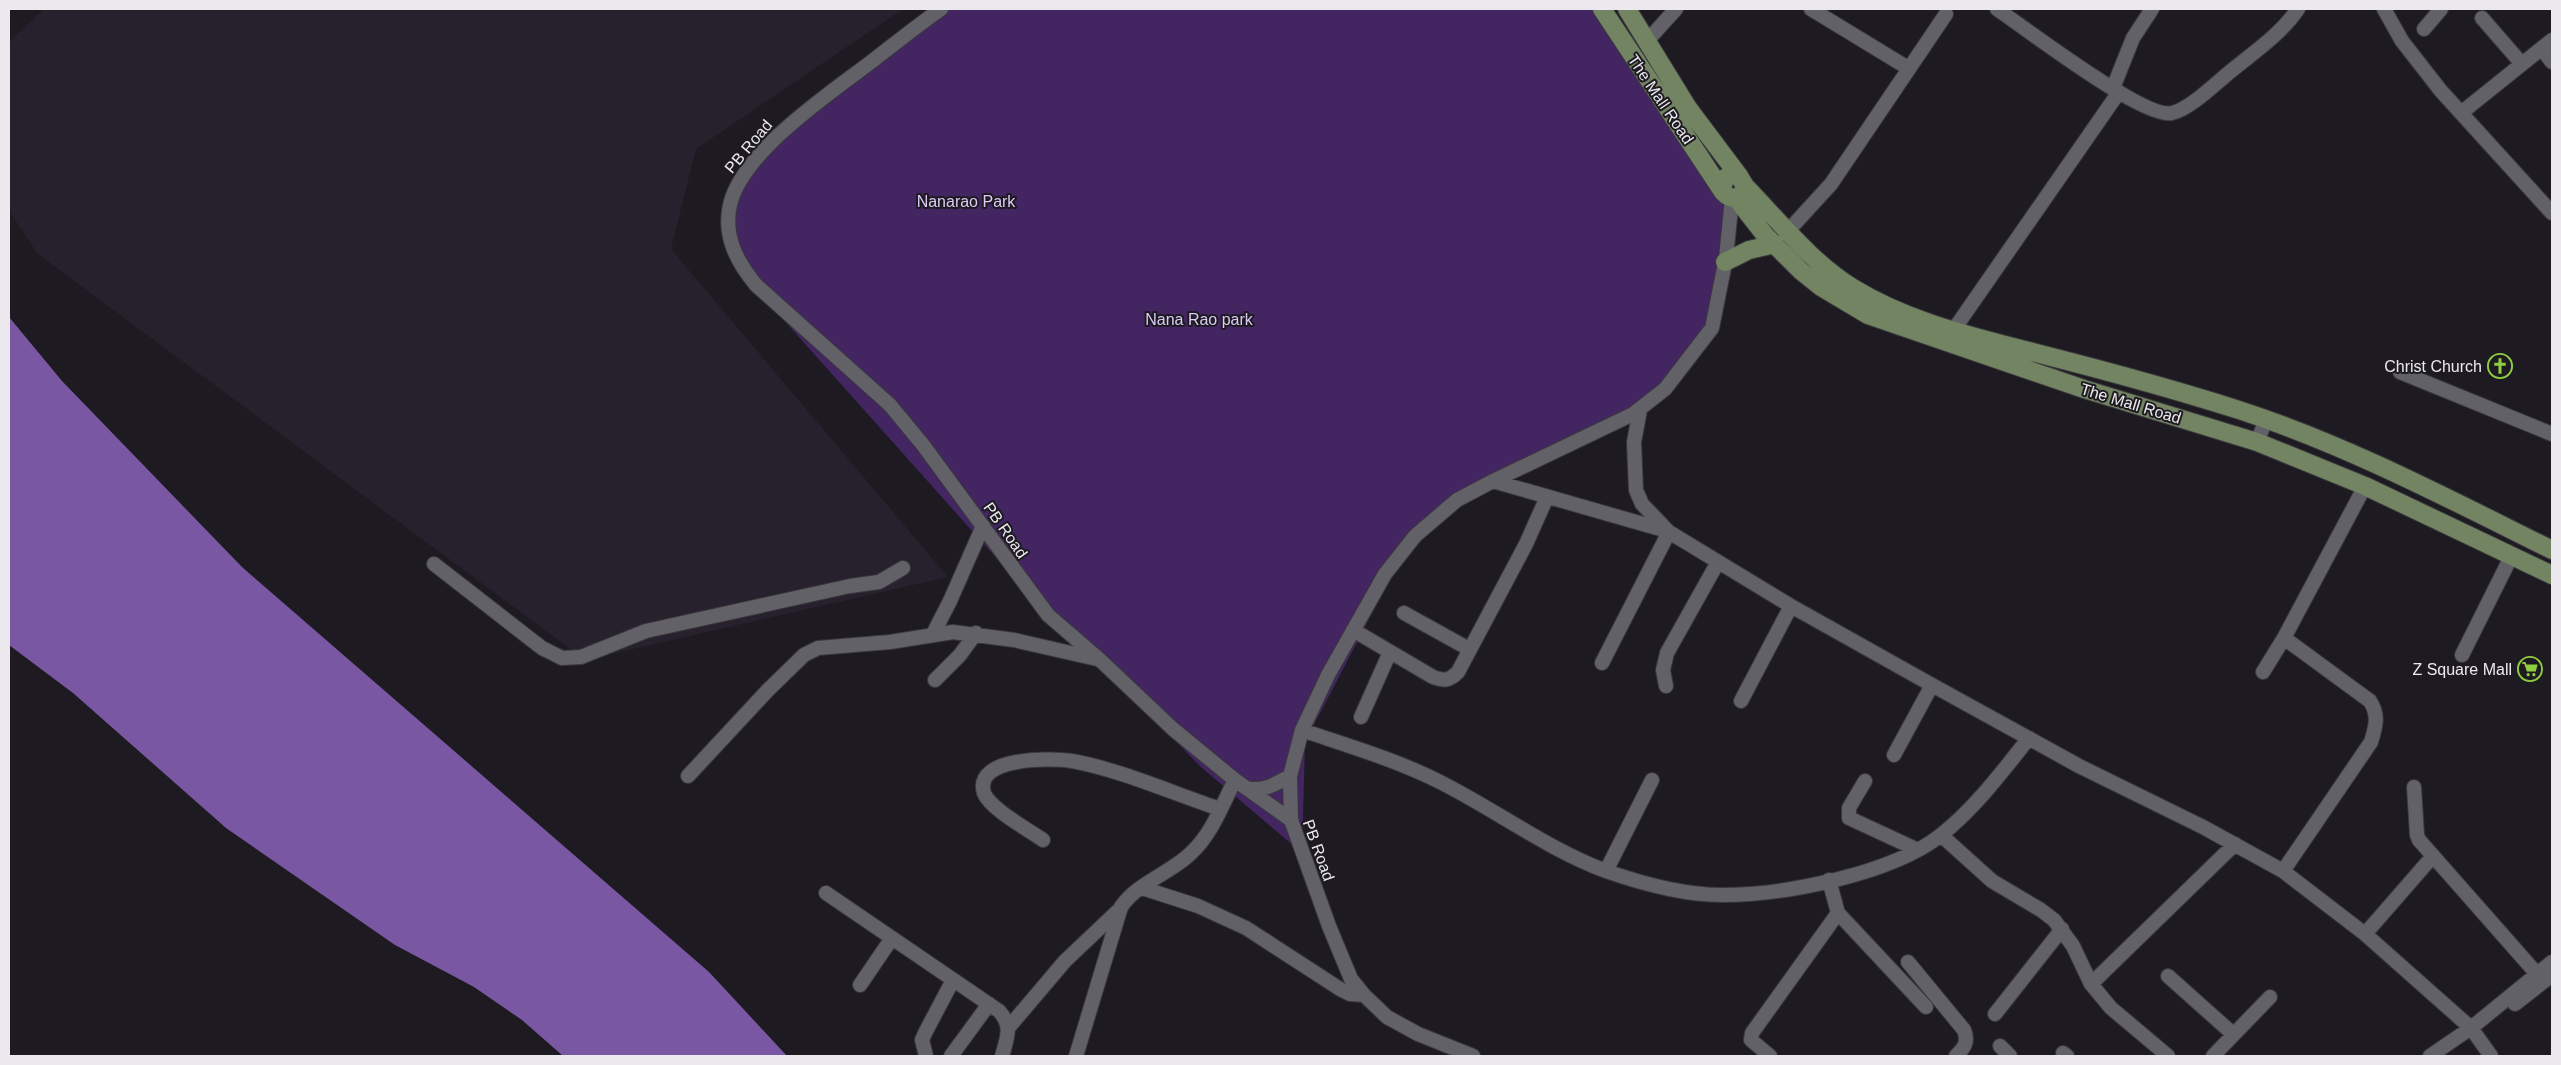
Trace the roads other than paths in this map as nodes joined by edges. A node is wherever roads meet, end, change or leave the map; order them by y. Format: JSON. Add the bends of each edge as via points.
{"nodes":[{"id":1,"x":942,"y":9,"type":"edge"},
{"id":2,"x":1602,"y":9,"type":"edge"},
{"id":3,"x":1627,"y":9,"type":"edge"},
{"id":4,"x":1676,"y":9,"type":"edge"},
{"id":5,"x":1811,"y":9,"type":"edge"},
{"id":6,"x":1997,"y":9,"type":"edge"},
{"id":7,"x":2298,"y":9,"type":"edge"},
{"id":8,"x":2384,"y":9,"type":"edge"},
{"id":9,"x":2441,"y":9,"type":"edge"},
{"id":10,"x":2146,"y":11,"type":"edge"},
{"id":11,"x":1946,"y":14,"type":"dead end"},
{"id":12,"x":2485,"y":15,"type":"edge"},
{"id":13,"x":2424,"y":29,"type":"dead end"},
{"id":14,"x":1647,"y":42,"type":"junction"},
{"id":15,"x":2547,"y":45,"type":"edge"},
{"id":16,"x":2552,"y":62,"type":"edge"},
{"id":17,"x":2522,"y":64,"type":"junction"},
{"id":18,"x":1908,"y":68,"type":"junction"},
{"id":19,"x":2116,"y":90,"type":"junction"},
{"id":20,"x":2460,"y":113,"type":"junction"},
{"id":21,"x":1735,"y":189,"type":"junction"},
{"id":22,"x":2552,"y":213,"type":"edge"},
{"id":23,"x":1788,"y":231,"type":"junction"},
{"id":24,"x":1775,"y":244,"type":"junction"},
{"id":25,"x":1725,"y":262,"type":"junction"},
{"id":26,"x":1949,"y":337,"type":"junction"},
{"id":27,"x":2400,"y":372,"type":"dead end"},
{"id":28,"x":1640,"y":410,"type":"junction"},
{"id":29,"x":2266,"y":420,"type":"junction"},
{"id":30,"x":2552,"y":434,"type":"edge"},
{"id":31,"x":2257,"y":442,"type":"junction"},
{"id":32,"x":1493,"y":481,"type":"junction"},
{"id":33,"x":2364,"y":486,"type":"junction"},
{"id":34,"x":1547,"y":497,"type":"junction"},
{"id":35,"x":983,"y":526,"type":"junction"},
{"id":36,"x":1668,"y":531,"type":"junction"},
{"id":37,"x":2552,"y":550,"type":"edge"},
{"id":38,"x":2512,"y":555,"type":"junction"},
{"id":39,"x":1718,"y":562,"type":"junction"},
{"id":40,"x":434,"y":564,"type":"dead end"},
{"id":41,"x":903,"y":568,"type":"dead end"},
{"id":42,"x":2552,"y":574,"type":"edge"},
{"id":43,"x":1791,"y":606,"type":"junction"},
{"id":44,"x":1404,"y":613,"type":"dead end"},
{"id":45,"x":1353,"y":630,"type":"junction"},
{"id":46,"x":933,"y":634,"type":"junction"},
{"id":47,"x":976,"y":634,"type":"junction"},
{"id":48,"x":2284,"y":638,"type":"junction"},
{"id":49,"x":1469,"y":649,"type":"junction"},
{"id":50,"x":1390,"y":652,"type":"junction"},
{"id":51,"x":2462,"y":656,"type":"dead end"},
{"id":52,"x":1099,"y":659,"type":"junction"},
{"id":53,"x":1602,"y":663,"type":"dead end"},
{"id":54,"x":2263,"y":672,"type":"dead end"},
{"id":55,"x":935,"y":680,"type":"dead end"},
{"id":56,"x":1932,"y":685,"type":"junction"},
{"id":57,"x":1666,"y":686,"type":"dead end"},
{"id":58,"x":1741,"y":701,"type":"dead end"},
{"id":59,"x":1362,"y":717,"type":"dead end"},
{"id":60,"x":1302,"y":730,"type":"junction"},
{"id":61,"x":2029,"y":738,"type":"junction"},
{"id":62,"x":1894,"y":755,"type":"dead end"},
{"id":63,"x":688,"y":776,"type":"dead end"},
{"id":64,"x":1290,"y":776,"type":"junction"},
{"id":65,"x":1652,"y":780,"type":"dead end"},
{"id":66,"x":1865,"y":780,"type":"dead end"},
{"id":67,"x":1241,"y":784,"type":"junction"},
{"id":68,"x":2414,"y":787,"type":"dead end"},
{"id":69,"x":1220,"y":810,"type":"junction"},
{"id":70,"x":1291,"y":820,"type":"junction"},
{"id":71,"x":1941,"y":835,"type":"junction"},
{"id":72,"x":1043,"y":840,"type":"dead end"},
{"id":73,"x":2235,"y":844,"type":"junction"},
{"id":74,"x":1918,"y":850,"type":"junction"},
{"id":75,"x":2432,"y":856,"type":"junction"},
{"id":76,"x":1606,"y":871,"type":"junction"},
{"id":77,"x":2283,"y":871,"type":"junction"},
{"id":78,"x":1829,"y":880,"type":"junction"},
{"id":79,"x":1142,"y":888,"type":"junction"},
{"id":80,"x":826,"y":893,"type":"dead end"},
{"id":81,"x":1122,"y":907,"type":"junction"},
{"id":82,"x":1838,"y":914,"type":"junction"},
{"id":83,"x":2062,"y":929,"type":"junction"},
{"id":84,"x":2365,"y":934,"type":"junction"},
{"id":85,"x":892,"y":938,"type":"junction"},
{"id":86,"x":1908,"y":962,"type":"dead end"},
{"id":87,"x":2552,"y":962,"type":"edge"},
{"id":88,"x":2536,"y":974,"type":"junction"},
{"id":89,"x":2168,"y":976,"type":"dead end"},
{"id":90,"x":2552,"y":976,"type":"edge"},
{"id":91,"x":954,"y":980,"type":"junction"},
{"id":92,"x":2091,"y":984,"type":"junction"},
{"id":93,"x":860,"y":985,"type":"dead end"},
{"id":94,"x":1364,"y":995,"type":"junction"},
{"id":95,"x":2270,"y":997,"type":"dead end"},
{"id":96,"x":989,"y":1004,"type":"junction"},
{"id":97,"x":1926,"y":1007,"type":"dead end"},
{"id":98,"x":1995,"y":1014,"type":"dead end"},
{"id":99,"x":1009,"y":1027,"type":"junction"},
{"id":100,"x":2474,"y":1033,"type":"junction"},
{"id":101,"x":2233,"y":1034,"type":"junction"},
{"id":102,"x":2164,"y":1055,"type":"edge"},
{"id":103,"x":926,"y":1056,"type":"edge"},
{"id":104,"x":951,"y":1056,"type":"edge"},
{"id":105,"x":1002,"y":1056,"type":"edge"},
{"id":106,"x":1076,"y":1056,"type":"edge"},
{"id":107,"x":1473,"y":1056,"type":"edge"},
{"id":108,"x":1770,"y":1056,"type":"edge"},
{"id":109,"x":1956,"y":1056,"type":"edge"},
{"id":110,"x":2213,"y":1056,"type":"edge"},
{"id":111,"x":2430,"y":1056,"type":"edge"},
{"id":112,"x":2491,"y":1056,"type":"edge"}],
"edges":[{"from":1,"to":35,"type":"street","name":"PB Road","via":[[826,95],[768,146],[735,190],[730,206],[729,233],[732,249],[756,285],[890,405]]},
{"from":2,"to":21,"type":"main road","name":"The Mall Road","via":[[1625,47]]},
{"from":3,"to":14,"type":"main road","name":"The Mall Road"},
{"from":4,"to":14,"type":"street"},
{"from":5,"to":18,"type":"street"},
{"from":6,"to":19,"type":"street"},
{"from":7,"to":19,"type":"street","via":[[2269,40],[2180,110],[2155,112]]},
{"from":8,"to":20,"type":"street","via":[[2402,41]]},
{"from":9,"to":13,"type":"street"},
{"from":10,"to":19,"type":"street","via":[[2133,38]]},
{"from":11,"to":18,"type":"street"},
{"from":12,"to":17,"type":"street"},
{"from":14,"to":21,"type":"main road","name":"The Mall Road"},
{"from":15,"to":16,"type":"street"},
{"from":15,"to":17,"type":"street"},
{"from":17,"to":20,"type":"street"},
{"from":18,"to":23,"type":"street","via":[[1831,184]]},
{"from":19,"to":26,"type":"street"},
{"from":20,"to":22,"type":"street"},
{"from":21,"to":23,"type":"main road","name":"The Mall Road"},
{"from":21,"to":24,"type":"main road","name":"The Mall Road"},
{"from":21,"to":25,"type":"street"},
{"from":23,"to":26,"type":"main road","name":"The Mall Road","via":[[1852,288]]},
{"from":24,"to":25,"type":"main road","via":[[1749,250]]},
{"from":24,"to":26,"type":"main road","name":"The Mall Road","via":[[1808,276],[1868,316]]},
{"from":25,"to":28,"type":"street","via":[[1715,318],[1708,335],[1665,389]]},
{"from":26,"to":29,"type":"main road","name":"The Mall Road","via":[[2129,377]]},
{"from":26,"to":31,"type":"main road","name":"The Mall Road"},
{"from":27,"to":30,"type":"street"},
{"from":28,"to":32,"type":"street"},
{"from":28,"to":36,"type":"street","via":[[1634,442],[1636,490],[1642,504]]},
{"from":29,"to":31,"type":"street"},
{"from":29,"to":37,"type":"main road","name":"The Mall Road","via":[[2397,474]]},
{"from":31,"to":33,"type":"main road","name":"The Mall Road"},
{"from":32,"to":34,"type":"street"},
{"from":32,"to":45,"type":"street","via":[[1446,508],[1411,541],[1385,574]]},
{"from":33,"to":38,"type":"main road","name":"The Mall Road"},
{"from":33,"to":48,"type":"street"},
{"from":34,"to":36,"type":"street"},
{"from":34,"to":49,"type":"street","via":[[1526,544]]},
{"from":35,"to":46,"type":"street"},
{"from":35,"to":52,"type":"street","name":"PB Road","via":[[1048,615]]},
{"from":36,"to":39,"type":"street"},
{"from":36,"to":53,"type":"street"},
{"from":38,"to":42,"type":"main road","name":"The Mall Road"},
{"from":38,"to":51,"type":"street"},
{"from":39,"to":43,"type":"street"},
{"from":39,"to":57,"type":"street","via":[[1667,653],[1663,670]]},
{"from":40,"to":41,"type":"street","via":[[542,648],[562,658],[581,657],[646,630],[879,582]]},
{"from":43,"to":56,"type":"street"},
{"from":43,"to":58,"type":"street"},
{"from":44,"to":49,"type":"street"},
{"from":45,"to":50,"type":"street"},
{"from":45,"to":60,"type":"street"},
{"from":46,"to":47,"type":"street"},
{"from":46,"to":63,"type":"street","via":[[890,642],[827,645],[804,655]]},
{"from":47,"to":52,"type":"street"},
{"from":47,"to":55,"type":"street"},
{"from":48,"to":54,"type":"street"},
{"from":48,"to":77,"type":"street","via":[[2370,701],[2376,710],[2376,726],[2370,742]]},
{"from":49,"to":50,"type":"street","via":[[1458,672],[1447,680],[1433,677]]},
{"from":50,"to":59,"type":"street"},
{"from":52,"to":67,"type":"street","name":"PB Road","via":[[1173,729]]},
{"from":56,"to":61,"type":"street"},
{"from":56,"to":62,"type":"street"},
{"from":60,"to":64,"type":"street"},
{"from":60,"to":76,"type":"street","via":[[1441,782],[1578,859]]},
{"from":61,"to":71,"type":"street","via":[[1971,807]]},
{"from":61,"to":73,"type":"street","via":[[2138,797]]},
{"from":64,"to":67,"type":"street","via":[[1270,787],[1252,790]]},
{"from":64,"to":70,"type":"street"},
{"from":65,"to":76,"type":"street"},
{"from":66,"to":74,"type":"street","via":[[1849,808],[1849,818]]},
{"from":67,"to":69,"type":"street"},
{"from":67,"to":70,"type":"street","name":"PB Road"},
{"from":68,"to":75,"type":"street","via":[[2417,835]]},
{"from":69,"to":72,"type":"street","via":[[1073,761],[1028,759],[991,772],[984,785],[984,794],[991,803]]},
{"from":69,"to":79,"type":"street","via":[[1192,852]]},
{"from":70,"to":94,"type":"street","name":"PB Road","via":[[1351,979]]},
{"from":71,"to":74,"type":"street"},
{"from":71,"to":83,"type":"street","via":[[1992,881],[2041,910]]},
{"from":73,"to":77,"type":"street"},
{"from":73,"to":92,"type":"street"},
{"from":74,"to":78,"type":"street","via":[[1872,869]]},
{"from":75,"to":84,"type":"street"},
{"from":75,"to":88,"type":"street"},
{"from":76,"to":78,"type":"street","via":[[1677,890],[1722,895],[1775,891]]},
{"from":77,"to":84,"type":"street"},
{"from":78,"to":82,"type":"street"},
{"from":79,"to":81,"type":"street"},
{"from":79,"to":94,"type":"street","via":[[1222,916],[1275,945],[1340,989]]},
{"from":80,"to":85,"type":"street"},
{"from":81,"to":99,"type":"street","via":[[1065,962]]},
{"from":81,"to":106,"type":"street"},
{"from":82,"to":97,"type":"street"},
{"from":82,"to":108,"type":"street","via":[[1752,1033],[1750,1040]]},
{"from":83,"to":92,"type":"street"},
{"from":83,"to":98,"type":"street"},
{"from":84,"to":100,"type":"street"},
{"from":85,"to":91,"type":"street"},
{"from":85,"to":93,"type":"street"},
{"from":86,"to":109,"type":"street","via":[[1964,1030],[1966,1044]]},
{"from":87,"to":88,"type":"street"},
{"from":88,"to":100,"type":"street"},
{"from":89,"to":101,"type":"street"},
{"from":90,"to":100,"type":"street"},
{"from":91,"to":96,"type":"street"},
{"from":91,"to":103,"type":"street","via":[[922,1040]]},
{"from":92,"to":102,"type":"street","via":[[2111,1008]]},
{"from":94,"to":107,"type":"street","name":"PB Road","via":[[1388,1016],[1418,1034]]},
{"from":95,"to":101,"type":"street"},
{"from":96,"to":99,"type":"street","via":[[1006,1018]]},
{"from":96,"to":104,"type":"street"},
{"from":99,"to":105,"type":"street"},
{"from":100,"to":111,"type":"street"},
{"from":100,"to":112,"type":"street"},
{"from":101,"to":110,"type":"street"}]}
